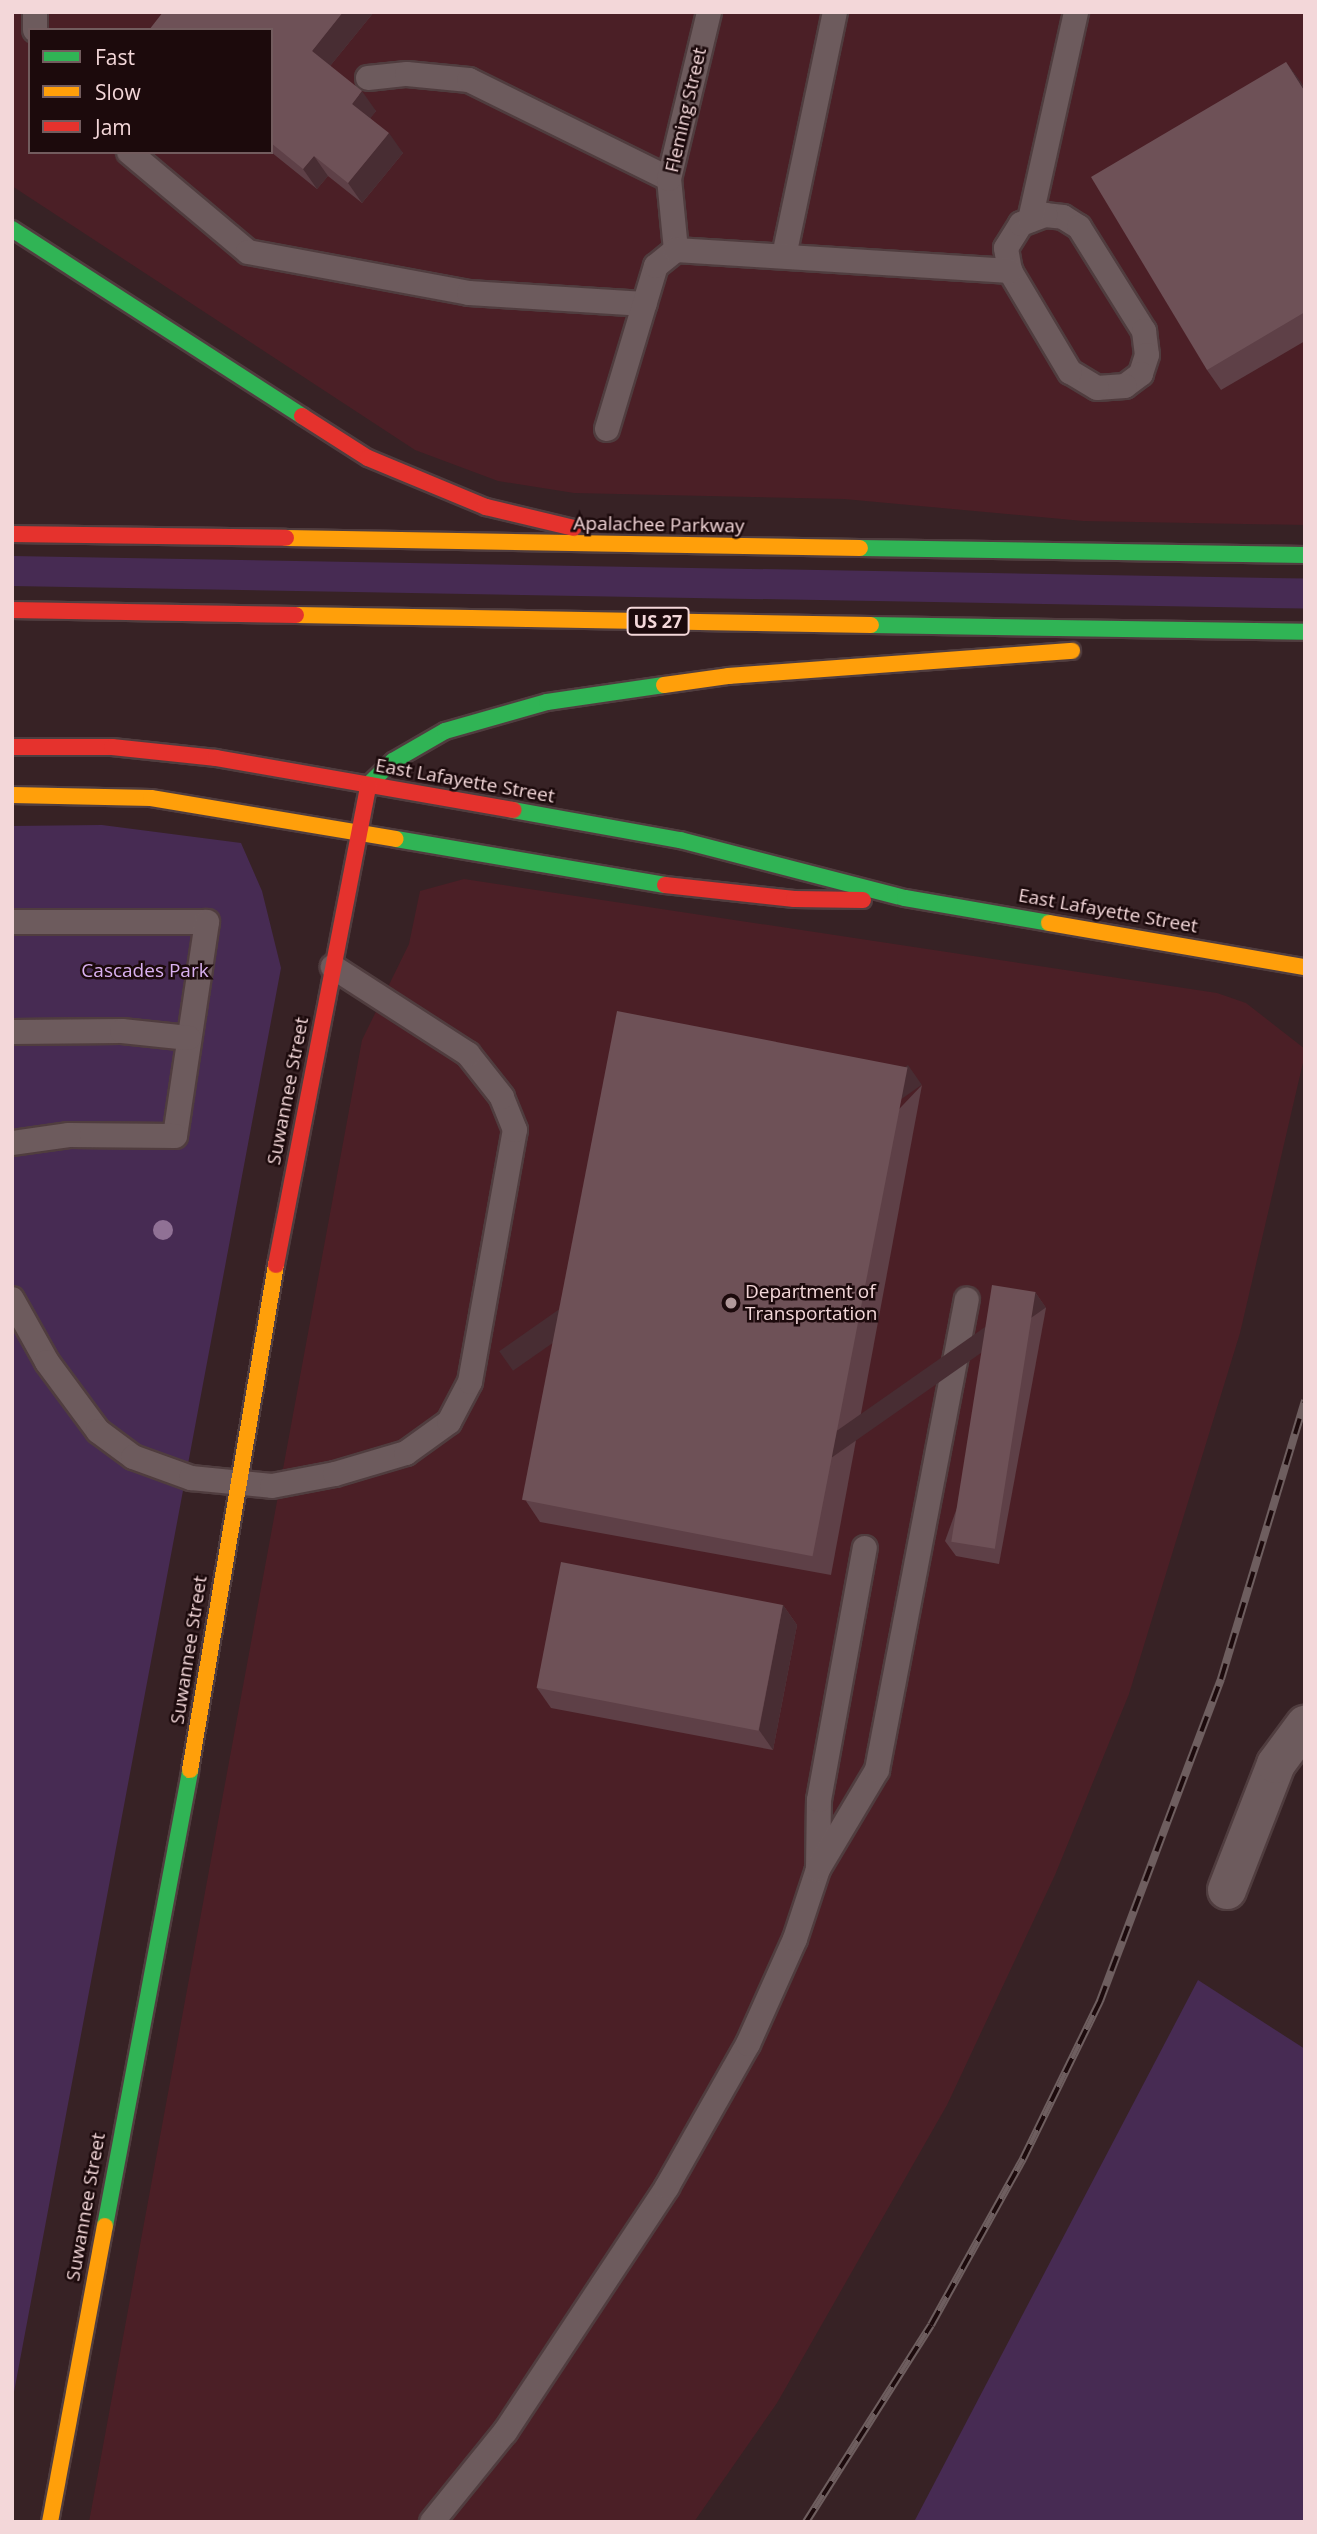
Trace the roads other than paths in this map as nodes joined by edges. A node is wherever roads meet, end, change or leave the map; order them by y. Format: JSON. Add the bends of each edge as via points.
{"nodes":[{"id":1,"x":709,"y":12,"type":"edge"},
{"id":2,"x":835,"y":12,"type":"edge"},
{"id":3,"x":1076,"y":12,"type":"edge"},
{"id":4,"x":368,"y":78,"type":"dead end"},
{"id":5,"x":131,"y":154,"type":"edge"},
{"id":6,"x":669,"y":179,"type":"junction"},
{"id":7,"x":1030,"y":220,"type":"junction"},
{"id":8,"x":12,"y":229,"type":"edge"},
{"id":9,"x":676,"y":250,"type":"junction"},
{"id":10,"x":784,"y":256,"type":"junction"},
{"id":11,"x":1010,"y":271,"type":"junction"},
{"id":12,"x":645,"y":304,"type":"junction"},
{"id":13,"x":607,"y":429,"type":"dead end"},
{"id":14,"x":12,"y":534,"type":"edge"},
{"id":15,"x":722,"y":548,"type":"junction"},
{"id":16,"x":1305,"y":555,"type":"edge"},
{"id":17,"x":12,"y":610,"type":"edge"},
{"id":18,"x":1305,"y":633,"type":"edge"},
{"id":19,"x":1124,"y":647,"type":"dead end"},
{"id":20,"x":1097,"y":649,"type":"dead end"},
{"id":21,"x":12,"y":745,"type":"edge"},
{"id":22,"x":368,"y":785,"type":"junction"},
{"id":23,"x":12,"y":795,"type":"edge"},
{"id":24,"x":359,"y":832,"type":"junction"},
{"id":25,"x":905,"y":898,"type":"junction"},
{"id":26,"x":12,"y":922,"type":"edge"},
{"id":27,"x":333,"y":967,"type":"junction"},
{"id":28,"x":1305,"y":967,"type":"edge"},
{"id":29,"x":12,"y":1032,"type":"edge"},
{"id":30,"x":189,"y":1038,"type":"junction"},
{"id":31,"x":12,"y":1143,"type":"edge"},
{"id":32,"x":12,"y":1299,"type":"edge"},
{"id":33,"x":967,"y":1300,"type":"dead end"},
{"id":34,"x":238,"y":1485,"type":"junction"},
{"id":35,"x":865,"y":1548,"type":"dead end"},
{"id":36,"x":1305,"y":1726,"type":"edge"},
{"id":37,"x":818,"y":1869,"type":"junction"},
{"id":38,"x":1227,"y":1890,"type":"dead end"},
{"id":39,"x":50,"y":2522,"type":"edge"},
{"id":40,"x":432,"y":2522,"type":"edge"}],
"edges":[{"from":1,"to":6,"type":"lane","name":"Fleming Street"},
{"from":2,"to":10,"type":"lane"},
{"from":3,"to":7,"type":"lane"},
{"from":4,"to":6,"type":"lane","via":[[407,74],[469,80]]},
{"from":5,"to":12,"type":"lane","via":[[248,252],[469,293]]},
{"from":6,"to":9,"type":"lane","name":"Fleming Street"},
{"from":7,"to":11,"type":"lane","via":[[1021,224],[1006,248]]},
{"from":7,"to":11,"type":"lane","via":[[1045,215],[1063,217],[1079,227],[1144,331],[1147,355],[1141,374],[1125,386],[1097,388],[1070,372]]},
{"from":8,"to":15,"type":"main road","via":[[337,441],[397,473],[519,516],[640,539]]},
{"from":9,"to":10,"type":"lane"},
{"from":9,"to":12,"type":"lane","via":[[656,266]]},
{"from":10,"to":11,"type":"lane"},
{"from":12,"to":13,"type":"lane"},
{"from":14,"to":15,"type":"main road","name":"Apalachee Parkway"},
{"from":15,"to":16,"type":"main road","name":"Apalachee Parkway"},
{"from":17,"to":18,"type":"main road","number":"US 27"},
{"from":18,"to":19,"type":"main road"},
{"from":20,"to":22,"type":"main road","via":[[740,675],[569,698],[445,730],[393,761]]},
{"from":21,"to":22,"type":"main road","name":"East Lafayette Street","via":[[180,753]]},
{"from":22,"to":24,"type":"main road","name":"Suwannee Street"},
{"from":22,"to":25,"type":"main road","name":"East Lafayette Street","via":[[680,839]]},
{"from":23,"to":24,"type":"main road","name":"East Lafayette Street","via":[[151,798]]},
{"from":24,"to":25,"type":"main road","name":"East Lafayette Street","via":[[742,896]]},
{"from":24,"to":27,"type":"main road","name":"Suwannee Street"},
{"from":25,"to":28,"type":"main road","name":"East Lafayette Street"},
{"from":26,"to":30,"type":"lane","via":[[207,922]]},
{"from":27,"to":34,"type":"main road","name":"Suwannee Street"},
{"from":27,"to":34,"type":"lane","via":[[468,1054],[502,1097],[515,1130],[480,1328],[463,1404],[432,1438],[406,1453],[335,1474],[272,1486]]},
{"from":29,"to":30,"type":"lane","via":[[122,1031]]},
{"from":30,"to":31,"type":"lane","via":[[175,1136],[69,1135]]},
{"from":32,"to":34,"type":"lane","via":[[47,1362],[84,1415],[112,1444],[154,1466]]},
{"from":33,"to":37,"type":"lane","via":[[877,1770]]},
{"from":34,"to":39,"type":"main road","name":"Suwannee Street","via":[[193,1754]]},
{"from":35,"to":37,"type":"lane","via":[[819,1800]]},
{"from":36,"to":38,"type":"street","via":[[1276,1764]]},
{"from":37,"to":40,"type":"lane","via":[[795,1940],[748,2044],[667,2187],[505,2432]]}]}
